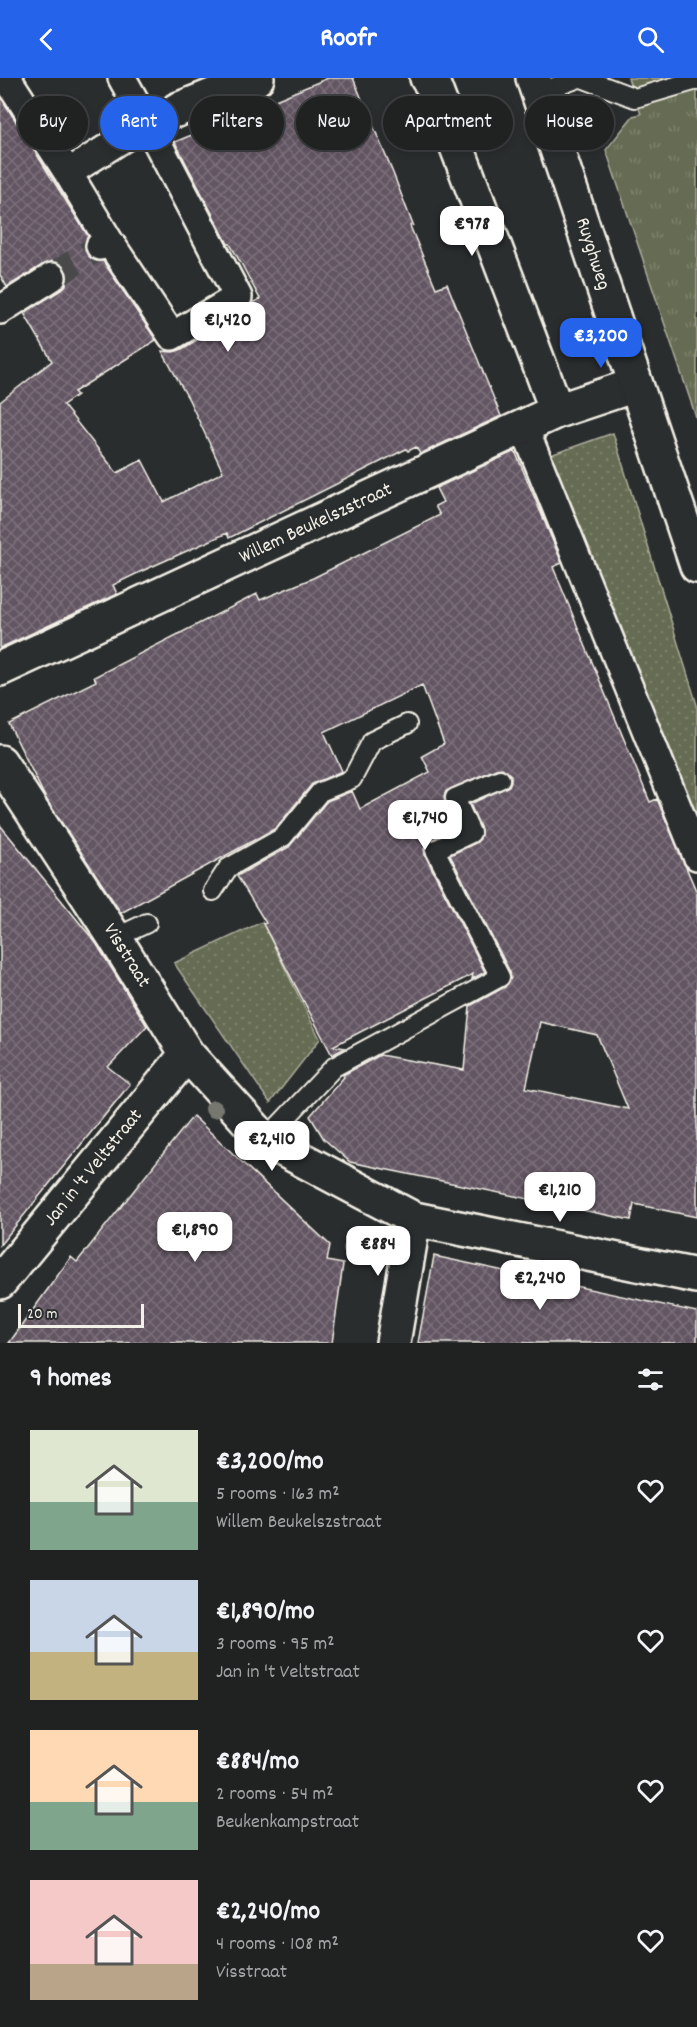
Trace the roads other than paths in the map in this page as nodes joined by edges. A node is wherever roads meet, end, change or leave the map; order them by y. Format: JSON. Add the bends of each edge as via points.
{"nodes":[{"id":1,"x":8,"y":78,"type":"edge"},
{"id":2,"x":122,"y":78,"type":"edge"},
{"id":3,"x":257,"y":78,"type":"edge"},
{"id":4,"x":427,"y":78,"type":"edge"},
{"id":5,"x":580,"y":78,"type":"edge"},
{"id":6,"x":697,"y":80,"type":"edge"},
{"id":7,"x":535,"y":85,"type":"edge"},
{"id":8,"x":132,"y":96,"type":"edge"},
{"id":9,"x":178,"y":110,"type":"edge"},
{"id":10,"x":104,"y":150,"type":"edge"},
{"id":11,"x":161,"y":150,"type":"edge"},
{"id":12,"x":68,"y":173,"type":"junction"},
{"id":13,"x":52,"y":277,"type":"tunnel mouth"},
{"id":14,"x":0,"y":310,"type":"edge"},
{"id":15,"x":635,"y":385,"type":"junction"},
{"id":16,"x":557,"y":411,"type":"junction"},
{"id":17,"x":524,"y":427,"type":"junction"},
{"id":18,"x":697,"y":566,"type":"edge"},
{"id":19,"x":0,"y":669,"type":"edge"},
{"id":20,"x":407,"y":724,"type":"dead end"},
{"id":21,"x":0,"y":762,"type":"edge"},
{"id":22,"x":500,"y":779,"type":"dead end"},
{"id":23,"x":697,"y":856,"type":"edge"},
{"id":24,"x":213,"y":891,"type":"dead end"},
{"id":25,"x":147,"y":923,"type":"dead end"},
{"id":26,"x":115,"y":938,"type":"junction"},
{"id":27,"x":187,"y":1054,"type":"junction"},
{"id":28,"x":265,"y":1140,"type":"junction"},
{"id":29,"x":414,"y":1219,"type":"junction"},
{"id":30,"x":697,"y":1276,"type":"edge"},
{"id":31,"x":0,"y":1282,"type":"edge"},
{"id":32,"x":393,"y":1343,"type":"edge"}],
"edges":[{"from":1,"to":12,"type":"street"},
{"from":2,"to":8,"type":"street"},
{"from":3,"to":9,"type":"street"},
{"from":4,"to":16,"type":"street","via":[[435,89]]},
{"from":5,"to":6,"type":"lane","via":[[635,98]]},
{"from":5,"to":7,"type":"lane"},
{"from":7,"to":15,"type":"street","name":"Ruyghweg"},
{"from":10,"to":12,"type":"street"},
{"from":11,"to":12,"type":"street","via":[[238,297],[172,336],[105,244]]},
{"from":13,"to":14,"type":"street"},
{"from":15,"to":16,"type":"street","name":"Willem Beukelszstraat"},
{"from":15,"to":18,"type":"street","name":"Ruyghweg"},
{"from":16,"to":17,"type":"street","name":"Willem Beukelszstraat"},
{"from":17,"to":19,"type":"street","name":"Willem Beukelszstraat"},
{"from":17,"to":23,"type":"street"},
{"from":20,"to":24,"type":"lane","via":[[372,741],[352,779],[320,792],[283,837],[228,868]]},
{"from":21,"to":26,"type":"street","name":"Visstraat"},
{"from":22,"to":28,"type":"lane","via":[[455,798],[471,833],[435,850],[500,977],[334,1067]]},
{"from":25,"to":26,"type":"lane"},
{"from":26,"to":27,"type":"street","name":"Visstraat"},
{"from":27,"to":28,"type":"street","name":"Visstraat"},
{"from":27,"to":31,"type":"street","name":"Jan in 't Veltstraat"},
{"from":28,"to":29,"type":"street","name":"Visstraat"},
{"from":29,"to":30,"type":"street","name":"Visstraat"},
{"from":29,"to":32,"type":"street"}]}
